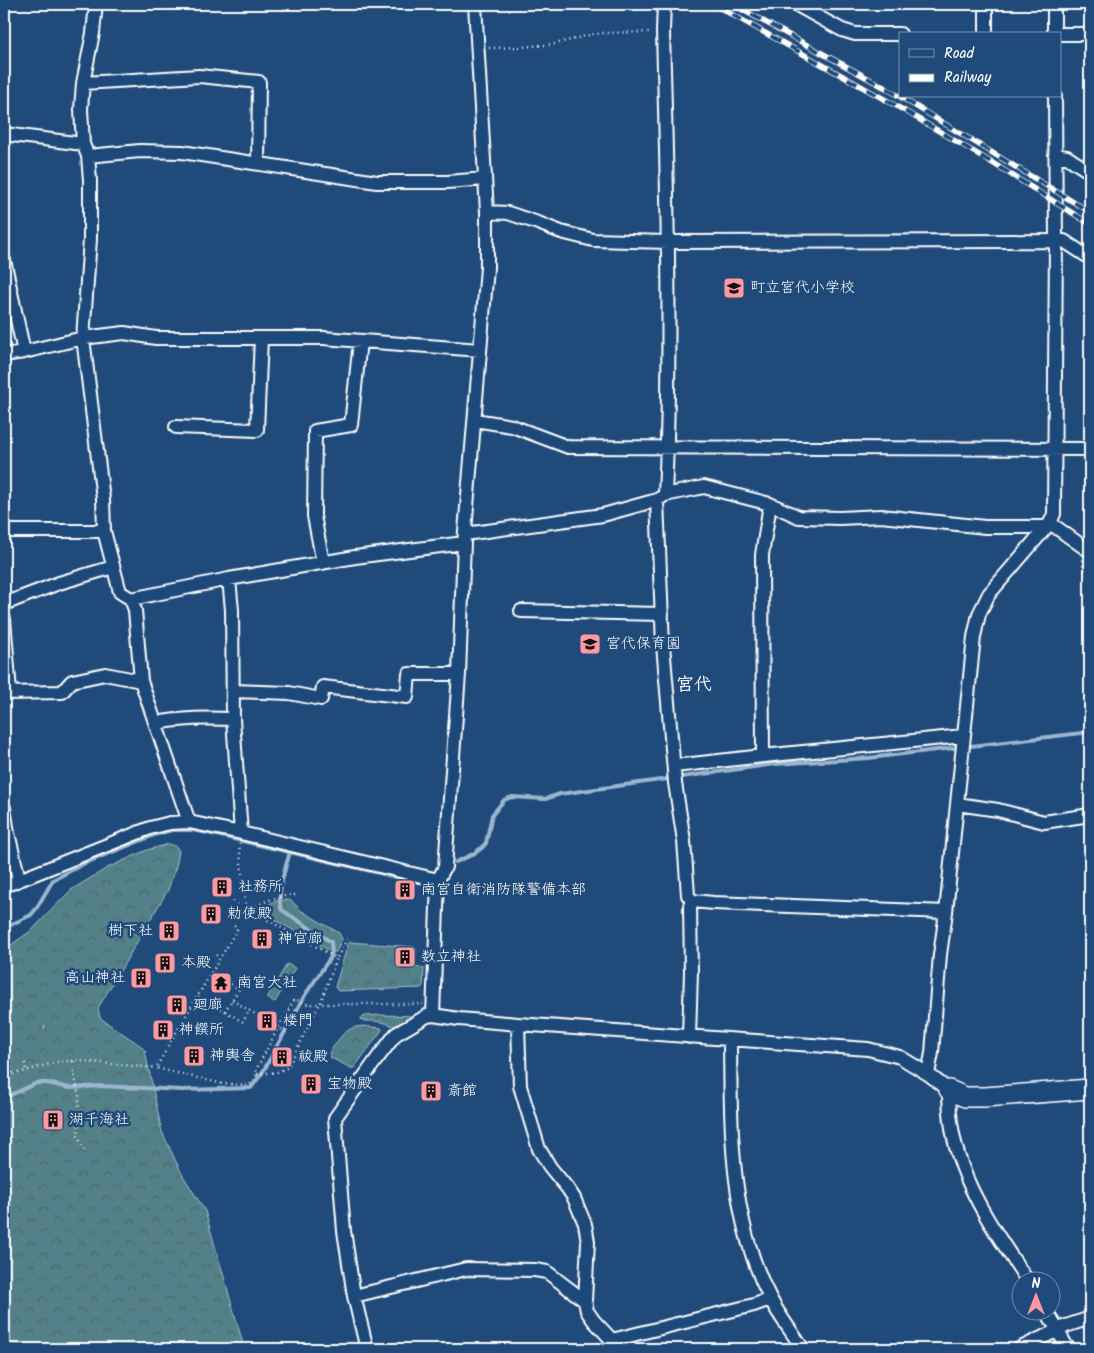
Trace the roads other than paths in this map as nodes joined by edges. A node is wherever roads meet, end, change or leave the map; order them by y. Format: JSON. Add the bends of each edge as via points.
{"nodes":[{"id":1,"x":96,"y":4,"type":"edge"},
{"id":2,"x":475,"y":4,"type":"edge"},
{"id":3,"x":664,"y":4,"type":"edge"},
{"id":4,"x":795,"y":4,"type":"edge"},
{"id":5,"x":986,"y":4,"type":"edge"},
{"id":6,"x":1054,"y":4,"type":"edge"},
{"id":7,"x":986,"y":32,"type":"edge"},
{"id":8,"x":1054,"y":32,"type":"edge"},
{"id":9,"x":899,"y":34,"type":"edge"},
{"id":10,"x":1062,"y":34,"type":"edge"},
{"id":11,"x":1090,"y":34,"type":"edge"},
{"id":12,"x":83,"y":83,"type":"junction"},
{"id":13,"x":1055,"y":98,"type":"edge"},
{"id":14,"x":4,"y":134,"type":"edge"},
{"id":15,"x":83,"y":144,"type":"junction"},
{"id":16,"x":1055,"y":155,"type":"junction"},
{"id":17,"x":88,"y":156,"type":"junction"},
{"id":18,"x":258,"y":163,"type":"junction"},
{"id":19,"x":1090,"y":172,"type":"edge"},
{"id":20,"x":486,"y":179,"type":"junction"},
{"id":21,"x":488,"y":212,"type":"junction"},
{"id":22,"x":1056,"y":241,"type":"junction"},
{"id":23,"x":668,"y":242,"type":"junction"},
{"id":24,"x":1090,"y":258,"type":"edge"},
{"id":25,"x":4,"y":260,"type":"edge"},
{"id":26,"x":84,"y":338,"type":"junction"},
{"id":27,"x":261,"y":338,"type":"junction"},
{"id":28,"x":360,"y":342,"type":"junction"},
{"id":29,"x":480,"y":350,"type":"junction"},
{"id":30,"x":24,"y":352,"type":"junction"},
{"id":31,"x":4,"y":355,"type":"edge"},
{"id":32,"x":475,"y":420,"type":"junction"},
{"id":33,"x":176,"y":427,"type":"dead end"},
{"id":34,"x":667,"y":448,"type":"junction"},
{"id":35,"x":1055,"y":449,"type":"junction"},
{"id":36,"x":1090,"y":449,"type":"edge"},
{"id":37,"x":661,"y":497,"type":"junction"},
{"id":38,"x":770,"y":504,"type":"junction"},
{"id":39,"x":1048,"y":525,"type":"junction"},
{"id":40,"x":104,"y":531,"type":"junction"},
{"id":41,"x":4,"y":532,"type":"edge"},
{"id":42,"x":464,"y":539,"type":"junction"},
{"id":43,"x":1088,"y":547,"type":"edge"},
{"id":44,"x":323,"y":562,"type":"junction"},
{"id":45,"x":113,"y":567,"type":"junction"},
{"id":46,"x":229,"y":579,"type":"junction"},
{"id":47,"x":132,"y":599,"type":"junction"},
{"id":48,"x":4,"y":604,"type":"edge"},
{"id":49,"x":521,"y":611,"type":"dead end"},
{"id":50,"x":662,"y":614,"type":"junction"},
{"id":51,"x":4,"y":618,"type":"edge"},
{"id":52,"x":459,"y":674,"type":"junction"},
{"id":53,"x":141,"y":681,"type":"junction"},
{"id":54,"x":234,"y":691,"type":"junction"},
{"id":55,"x":7,"y":692,"type":"edge"},
{"id":56,"x":233,"y":719,"type":"junction"},
{"id":57,"x":155,"y":722,"type":"junction"},
{"id":58,"x":962,"y":744,"type":"junction"},
{"id":59,"x":763,"y":756,"type":"junction"},
{"id":60,"x":674,"y":774,"type":"junction"},
{"id":61,"x":957,"y":804,"type":"junction"},
{"id":62,"x":4,"y":808,"type":"edge"},
{"id":63,"x":1090,"y":815,"type":"edge"},
{"id":64,"x":188,"y":822,"type":"junction"},
{"id":65,"x":6,"y":834,"type":"edge"},
{"id":66,"x":240,"y":838,"type":"junction"},
{"id":67,"x":19,"y":880,"type":"junction"},
{"id":68,"x":438,"y":880,"type":"junction"},
{"id":69,"x":4,"y":886,"type":"edge"},
{"id":70,"x":692,"y":901,"type":"junction"},
{"id":71,"x":946,"y":912,"type":"junction"},
{"id":72,"x":433,"y":1015,"type":"junction"},
{"id":73,"x":518,"y":1024,"type":"junction"},
{"id":74,"x":689,"y":1037,"type":"junction"},
{"id":75,"x":730,"y":1040,"type":"junction"},
{"id":76,"x":928,"y":1074,"type":"junction"},
{"id":77,"x":1090,"y":1089,"type":"edge"},
{"id":78,"x":948,"y":1090,"type":"junction"},
{"id":79,"x":1021,"y":1270,"type":"edge"},
{"id":80,"x":354,"y":1296,"type":"junction"},
{"id":81,"x":770,"y":1299,"type":"junction"},
{"id":82,"x":584,"y":1301,"type":"junction"},
{"id":83,"x":1090,"y":1318,"type":"edge"},
{"id":84,"x":1052,"y":1320,"type":"edge"},
{"id":85,"x":1058,"y":1330,"type":"junction"},
{"id":86,"x":614,"y":1345,"type":"edge"},
{"id":87,"x":367,"y":1349,"type":"edge"},
{"id":88,"x":803,"y":1349,"type":"edge"},
{"id":89,"x":1019,"y":1349,"type":"edge"},
{"id":90,"x":1068,"y":1349,"type":"edge"}],
"edges":[{"from":1,"to":12,"type":"street"},
{"from":2,"to":20,"type":"street"},
{"from":3,"to":23,"type":"street"},
{"from":4,"to":9,"type":"street","via":[[842,30],[856,34]]},
{"from":5,"to":7,"type":"street"},
{"from":6,"to":8,"type":"street"},
{"from":10,"to":11,"type":"street"},
{"from":12,"to":15,"type":"street"},
{"from":12,"to":18,"type":"street","via":[[199,76],[258,82]]},
{"from":13,"to":16,"type":"street"},
{"from":14,"to":15,"type":"street"},
{"from":15,"to":17,"type":"street"},
{"from":16,"to":19,"type":"street","via":[[1067,157]]},
{"from":16,"to":22,"type":"street"},
{"from":17,"to":18,"type":"street","via":[[140,151],[182,152]]},
{"from":17,"to":26,"type":"street","via":[[90,239]]},
{"from":18,"to":20,"type":"street","via":[[377,182]]},
{"from":20,"to":21,"type":"street"},
{"from":21,"to":23,"type":"street","via":[[508,213],[593,240]]},
{"from":21,"to":29,"type":"street","via":[[488,268]]},
{"from":22,"to":23,"type":"street"},
{"from":22,"to":24,"type":"street","via":[[1064,241]]},
{"from":22,"to":35,"type":"street"},
{"from":23,"to":34,"type":"street"},
{"from":25,"to":30,"type":"street"},
{"from":26,"to":27,"type":"street","via":[[124,333],[156,338]]},
{"from":26,"to":30,"type":"street"},
{"from":26,"to":40,"type":"street"},
{"from":27,"to":28,"type":"street","via":[[323,338]]},
{"from":27,"to":33,"type":"street","via":[[256,430]]},
{"from":28,"to":29,"type":"street"},
{"from":28,"to":44,"type":"street","via":[[351,425],[315,431],[314,516]]},
{"from":29,"to":32,"type":"street"},
{"from":30,"to":31,"type":"street"},
{"from":32,"to":34,"type":"street","via":[[512,426],[568,447]]},
{"from":32,"to":42,"type":"street"},
{"from":34,"to":35,"type":"street"},
{"from":34,"to":37,"type":"street"},
{"from":35,"to":36,"type":"street"},
{"from":35,"to":39,"type":"street","via":[[1054,514]]},
{"from":37,"to":38,"type":"street","via":[[704,487]]},
{"from":37,"to":42,"type":"street","via":[[603,515]]},
{"from":37,"to":50,"type":"street"},
{"from":38,"to":39,"type":"street","via":[[799,516],[882,516],[985,526]]},
{"from":38,"to":59,"type":"street","via":[[762,555]]},
{"from":39,"to":43,"type":"street"},
{"from":39,"to":58,"type":"street","via":[[989,594],[979,614]]},
{"from":40,"to":41,"type":"street"},
{"from":40,"to":45,"type":"street"},
{"from":42,"to":44,"type":"street"},
{"from":42,"to":52,"type":"street"},
{"from":44,"to":46,"type":"street"},
{"from":45,"to":47,"type":"street","via":[[120,592]]},
{"from":45,"to":48,"type":"street"},
{"from":46,"to":47,"type":"street"},
{"from":46,"to":54,"type":"street"},
{"from":47,"to":53,"type":"street"},
{"from":49,"to":50,"type":"street"},
{"from":50,"to":60,"type":"street"},
{"from":51,"to":55,"type":"street"},
{"from":52,"to":54,"type":"street","via":[[409,674],[408,697],[323,687],[321,699],[289,693]]},
{"from":52,"to":68,"type":"street","via":[[446,867]]},
{"from":53,"to":55,"type":"street","via":[[105,674],[72,681],[62,692]]},
{"from":53,"to":57,"type":"street"},
{"from":54,"to":56,"type":"street"},
{"from":56,"to":57,"type":"street","via":[[181,718]]},
{"from":56,"to":66,"type":"street"},
{"from":57,"to":64,"type":"street"},
{"from":58,"to":59,"type":"street"},
{"from":58,"to":61,"type":"street"},
{"from":59,"to":60,"type":"street"},
{"from":60,"to":70,"type":"street","via":[[688,895]]},
{"from":61,"to":63,"type":"street","via":[[1044,822]]},
{"from":61,"to":71,"type":"street"},
{"from":62,"to":65,"type":"street"},
{"from":64,"to":66,"type":"street"},
{"from":64,"to":67,"type":"street","via":[[150,828]]},
{"from":65,"to":67,"type":"street"},
{"from":66,"to":68,"type":"street"},
{"from":67,"to":69,"type":"street"},
{"from":68,"to":72,"type":"street"},
{"from":70,"to":71,"type":"street"},
{"from":70,"to":74,"type":"street"},
{"from":71,"to":76,"type":"street"},
{"from":72,"to":73,"type":"street"},
{"from":72,"to":80,"type":"street","via":[[396,1034],[335,1118],[344,1231]]},
{"from":73,"to":74,"type":"street"},
{"from":73,"to":82,"type":"street","via":[[520,1086],[539,1148],[574,1198],[585,1224],[588,1242]]},
{"from":74,"to":75,"type":"street"},
{"from":75,"to":76,"type":"street","via":[[868,1049],[900,1057]]},
{"from":75,"to":81,"type":"street","via":[[734,1177],[756,1267]]},
{"from":76,"to":78,"type":"street"},
{"from":77,"to":78,"type":"street","via":[[985,1097],[965,1097]]},
{"from":78,"to":79,"type":"street","via":[[954,1137],[962,1167],[982,1210]]},
{"from":80,"to":82,"type":"street","via":[[466,1269],[535,1270],[552,1275]]},
{"from":80,"to":87,"type":"street"},
{"from":81,"to":86,"type":"street"},
{"from":81,"to":88,"type":"street"},
{"from":82,"to":86,"type":"street","via":[[587,1311]]},
{"from":83,"to":85,"type":"street"},
{"from":84,"to":85,"type":"street"},
{"from":85,"to":89,"type":"street"},
{"from":85,"to":90,"type":"street"}]}
